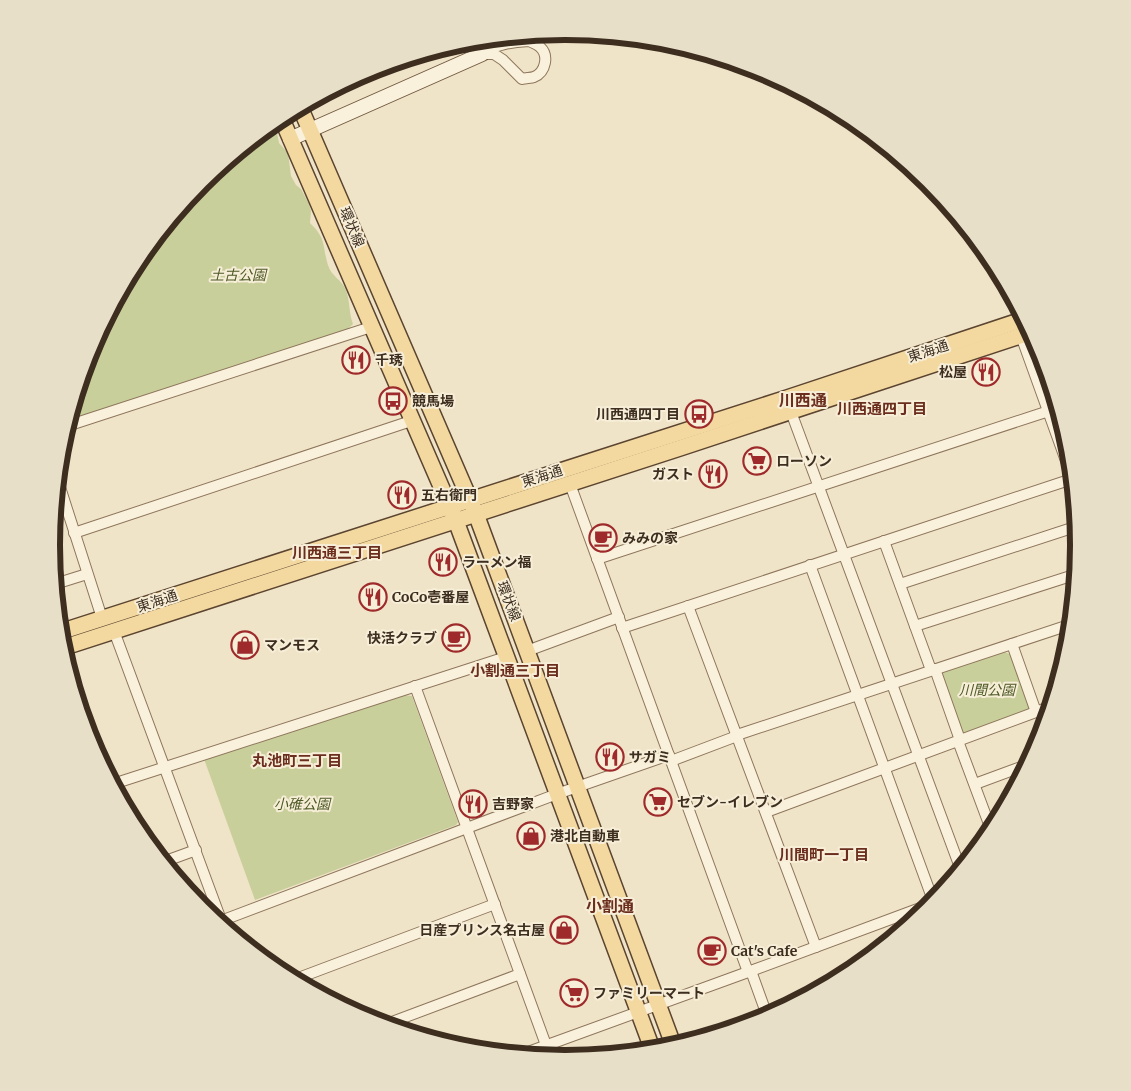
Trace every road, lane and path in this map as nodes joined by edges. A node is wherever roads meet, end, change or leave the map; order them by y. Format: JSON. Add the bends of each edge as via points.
{"nodes":[{"id":1,"x":530,"y":41,"type":"edge"},
{"id":2,"x":505,"y":44,"type":"edge"},
{"id":3,"x":482,"y":54,"type":"junction"},
{"id":4,"x":303,"y":114,"type":"edge"},
{"id":5,"x":284,"y":125,"type":"edge"},
{"id":6,"x":311,"y":131,"type":"junction"},
{"id":7,"x":290,"y":139,"type":"junction"},
{"id":8,"x":1019,"y":321,"type":"edge"},
{"id":9,"x":371,"y":327,"type":"junction"},
{"id":10,"x":1025,"y":334,"type":"edge"},
{"id":11,"x":1028,"y":342,"type":"edge"},
{"id":12,"x":1052,"y":410,"type":"edge"},
{"id":13,"x":1048,"y":411,"type":"junction"},
{"id":14,"x":791,"y":412,"type":"junction"},
{"id":15,"x":412,"y":421,"type":"junction"},
{"id":16,"x":75,"y":423,"type":"edge"},
{"id":17,"x":1061,"y":448,"type":"edge"},
{"id":18,"x":1067,"y":483,"type":"edge"},
{"id":19,"x":570,"y":484,"type":"junction"},
{"id":20,"x":819,"y":486,"type":"junction"},
{"id":21,"x":63,"y":496,"type":"edge"},
{"id":22,"x":469,"y":500,"type":"junction"},
{"id":23,"x":449,"y":507,"type":"junction"},
{"id":24,"x":476,"y":514,"type":"junction"},
{"id":25,"x":456,"y":521,"type":"junction"},
{"id":26,"x":1070,"y":528,"type":"edge"},
{"id":27,"x":74,"y":533,"type":"junction"},
{"id":28,"x":884,"y":541,"type":"junction"},
{"id":29,"x":844,"y":554,"type":"junction"},
{"id":30,"x":597,"y":559,"type":"junction"},
{"id":31,"x":810,"y":565,"type":"junction"},
{"id":32,"x":87,"y":574,"type":"junction"},
{"id":33,"x":1070,"y":576,"type":"edge"},
{"id":34,"x":61,"y":582,"type":"edge"},
{"id":35,"x":900,"y":584,"type":"junction"},
{"id":36,"x":688,"y":606,"type":"junction"},
{"id":37,"x":618,"y":617,"type":"junction"},
{"id":38,"x":102,"y":618,"type":"junction"},
{"id":39,"x":915,"y":626,"type":"junction"},
{"id":40,"x":1064,"y":627,"type":"edge"},
{"id":41,"x":622,"y":628,"type":"junction"},
{"id":42,"x":67,"y":630,"type":"edge"},
{"id":43,"x":114,"y":631,"type":"junction"},
{"id":44,"x":1012,"y":644,"type":"junction"},
{"id":45,"x":70,"y":645,"type":"edge"},
{"id":46,"x":528,"y":650,"type":"junction"},
{"id":47,"x":506,"y":657,"type":"junction"},
{"id":48,"x":933,"y":670,"type":"junction"},
{"id":49,"x":892,"y":684,"type":"junction"},
{"id":50,"x":415,"y":686,"type":"junction"},
{"id":51,"x":858,"y":695,"type":"junction"},
{"id":52,"x":1044,"y":709,"type":"edge"},
{"id":53,"x":1036,"y":712,"type":"junction"},
{"id":54,"x":737,"y":736,"type":"junction"},
{"id":55,"x":959,"y":740,"type":"junction"},
{"id":56,"x":919,"y":755,"type":"junction"},
{"id":57,"x":670,"y":758,"type":"junction"},
{"id":58,"x":165,"y":767,"type":"junction"},
{"id":59,"x":1020,"y":767,"type":"edge"},
{"id":60,"x":884,"y":768,"type":"junction"},
{"id":61,"x":119,"y":782,"type":"edge"},
{"id":62,"x":975,"y":784,"type":"junction"},
{"id":63,"x":578,"y":788,"type":"junction"},
{"id":64,"x":557,"y":794,"type":"junction"},
{"id":65,"x":766,"y":812,"type":"junction"},
{"id":66,"x":990,"y":820,"type":"edge"},
{"id":67,"x":467,"y":828,"type":"junction"},
{"id":68,"x":196,"y":850,"type":"junction"},
{"id":69,"x":169,"y":860,"type":"edge"},
{"id":70,"x":959,"y":863,"type":"edge"},
{"id":71,"x":931,"y":895,"type":"edge"},
{"id":72,"x":495,"y":904,"type":"junction"},
{"id":73,"x":916,"y":910,"type":"edge"},
{"id":74,"x":217,"y":912,"type":"edge"},
{"id":75,"x":227,"y":921,"type":"edge"},
{"id":76,"x":816,"y":947,"type":"junction"},
{"id":77,"x":749,"y":972,"type":"junction"},
{"id":78,"x":520,"y":974,"type":"junction"},
{"id":79,"x":302,"y":977,"type":"edge"},
{"id":80,"x":658,"y":1006,"type":"junction"},
{"id":81,"x":765,"y":1010,"type":"edge"},
{"id":82,"x":638,"y":1011,"type":"junction"},
{"id":83,"x":395,"y":1021,"type":"edge"},
{"id":84,"x":671,"y":1039,"type":"edge"},
{"id":85,"x":650,"y":1044,"type":"edge"},
{"id":86,"x":546,"y":1045,"type":"junction"},
{"id":87,"x":533,"y":1050,"type":"edge"}],
"edges":[{"from":1,"to":3,"type":"street","via":[[544,51],[543,70],[536,76],[522,79],[494,54]]},
{"from":2,"to":3,"type":"street"},
{"from":3,"to":6,"type":"street"},
{"from":4,"to":6,"type":"main road","name":"環状線"},
{"from":5,"to":7,"type":"main road","name":"環状線"},
{"from":6,"to":7,"type":"street"},
{"from":6,"to":22,"type":"main road","name":"環状線"},
{"from":7,"to":9,"type":"main road","name":"環状線"},
{"from":8,"to":22,"type":"main road","name":"東海通"},
{"from":9,"to":15,"type":"main road","name":"環状線"},
{"from":9,"to":16,"type":"street"},
{"from":10,"to":14,"type":"main road","name":"東海通"},
{"from":11,"to":13,"type":"street"},
{"from":12,"to":13,"type":"street"},
{"from":13,"to":17,"type":"street"},
{"from":13,"to":20,"type":"street"},
{"from":14,"to":19,"type":"main road","name":"東海通"},
{"from":14,"to":20,"type":"street"},
{"from":15,"to":23,"type":"main road","name":"環状線"},
{"from":15,"to":27,"type":"street"},
{"from":18,"to":28,"type":"street"},
{"from":19,"to":24,"type":"main road","name":"東海通"},
{"from":19,"to":30,"type":"street"},
{"from":20,"to":29,"type":"street"},
{"from":20,"to":30,"type":"street"},
{"from":21,"to":27,"type":"street"},
{"from":22,"to":23,"type":"main road","name":"東海通"},
{"from":22,"to":24,"type":"main road","name":"環状線"},
{"from":23,"to":25,"type":"main road","name":"環状線"},
{"from":23,"to":38,"type":"main road","name":"東海通"},
{"from":24,"to":25,"type":"main road","name":"東海通"},
{"from":24,"to":46,"type":"main road","name":"環状線"},
{"from":25,"to":43,"type":"main road","name":"東海通"},
{"from":25,"to":47,"type":"main road","name":"環状線"},
{"from":26,"to":35,"type":"street"},
{"from":27,"to":32,"type":"street"},
{"from":28,"to":29,"type":"street"},
{"from":28,"to":35,"type":"street"},
{"from":29,"to":31,"type":"street"},
{"from":29,"to":49,"type":"street"},
{"from":30,"to":37,"type":"street"},
{"from":31,"to":36,"type":"street"},
{"from":31,"to":51,"type":"street"},
{"from":32,"to":34,"type":"street"},
{"from":32,"to":38,"type":"street"},
{"from":33,"to":39,"type":"street"},
{"from":35,"to":39,"type":"street"},
{"from":36,"to":41,"type":"street"},
{"from":36,"to":54,"type":"street"},
{"from":37,"to":41,"type":"street"},
{"from":37,"to":46,"type":"street"},
{"from":38,"to":42,"type":"main road","name":"東海通"},
{"from":39,"to":48,"type":"street"},
{"from":40,"to":44,"type":"street"},
{"from":41,"to":57,"type":"street"},
{"from":43,"to":45,"type":"main road","name":"東海通"},
{"from":43,"to":58,"type":"street"},
{"from":44,"to":48,"type":"street"},
{"from":44,"to":53,"type":"street"},
{"from":46,"to":63,"type":"main road","name":"環状線"},
{"from":47,"to":50,"type":"street"},
{"from":47,"to":64,"type":"main road","name":"環状線"},
{"from":48,"to":49,"type":"street"},
{"from":48,"to":55,"type":"street"},
{"from":49,"to":51,"type":"street"},
{"from":49,"to":56,"type":"street"},
{"from":50,"to":58,"type":"street"},
{"from":50,"to":67,"type":"street"},
{"from":51,"to":54,"type":"street"},
{"from":51,"to":60,"type":"street"},
{"from":52,"to":53,"type":"street"},
{"from":53,"to":55,"type":"street"},
{"from":54,"to":57,"type":"street"},
{"from":54,"to":65,"type":"street"},
{"from":55,"to":56,"type":"street"},
{"from":55,"to":62,"type":"street"},
{"from":56,"to":60,"type":"street"},
{"from":56,"to":70,"type":"street"},
{"from":57,"to":63,"type":"street"},
{"from":57,"to":77,"type":"street"},
{"from":58,"to":61,"type":"street"},
{"from":58,"to":68,"type":"street"},
{"from":59,"to":62,"type":"street"},
{"from":60,"to":65,"type":"street"},
{"from":60,"to":71,"type":"street"},
{"from":62,"to":66,"type":"street"},
{"from":63,"to":64,"type":"street"},
{"from":63,"to":80,"type":"main road","name":"環状線"},
{"from":64,"to":67,"type":"street"},
{"from":64,"to":82,"type":"main road","name":"環状線"},
{"from":65,"to":76,"type":"street"},
{"from":67,"to":72,"type":"street"},
{"from":67,"to":75,"type":"street"},
{"from":68,"to":69,"type":"street"},
{"from":68,"to":74,"type":"street"},
{"from":72,"to":78,"type":"street"},
{"from":72,"to":79,"type":"street"},
{"from":73,"to":76,"type":"street"},
{"from":76,"to":77,"type":"street"},
{"from":77,"to":80,"type":"street"},
{"from":77,"to":81,"type":"street"},
{"from":78,"to":83,"type":"street"},
{"from":78,"to":86,"type":"street"},
{"from":80,"to":82,"type":"street"},
{"from":80,"to":84,"type":"main road","name":"環状線"},
{"from":82,"to":85,"type":"main road","name":"環状線"},
{"from":82,"to":86,"type":"street"},
{"from":86,"to":87,"type":"street"}]}
